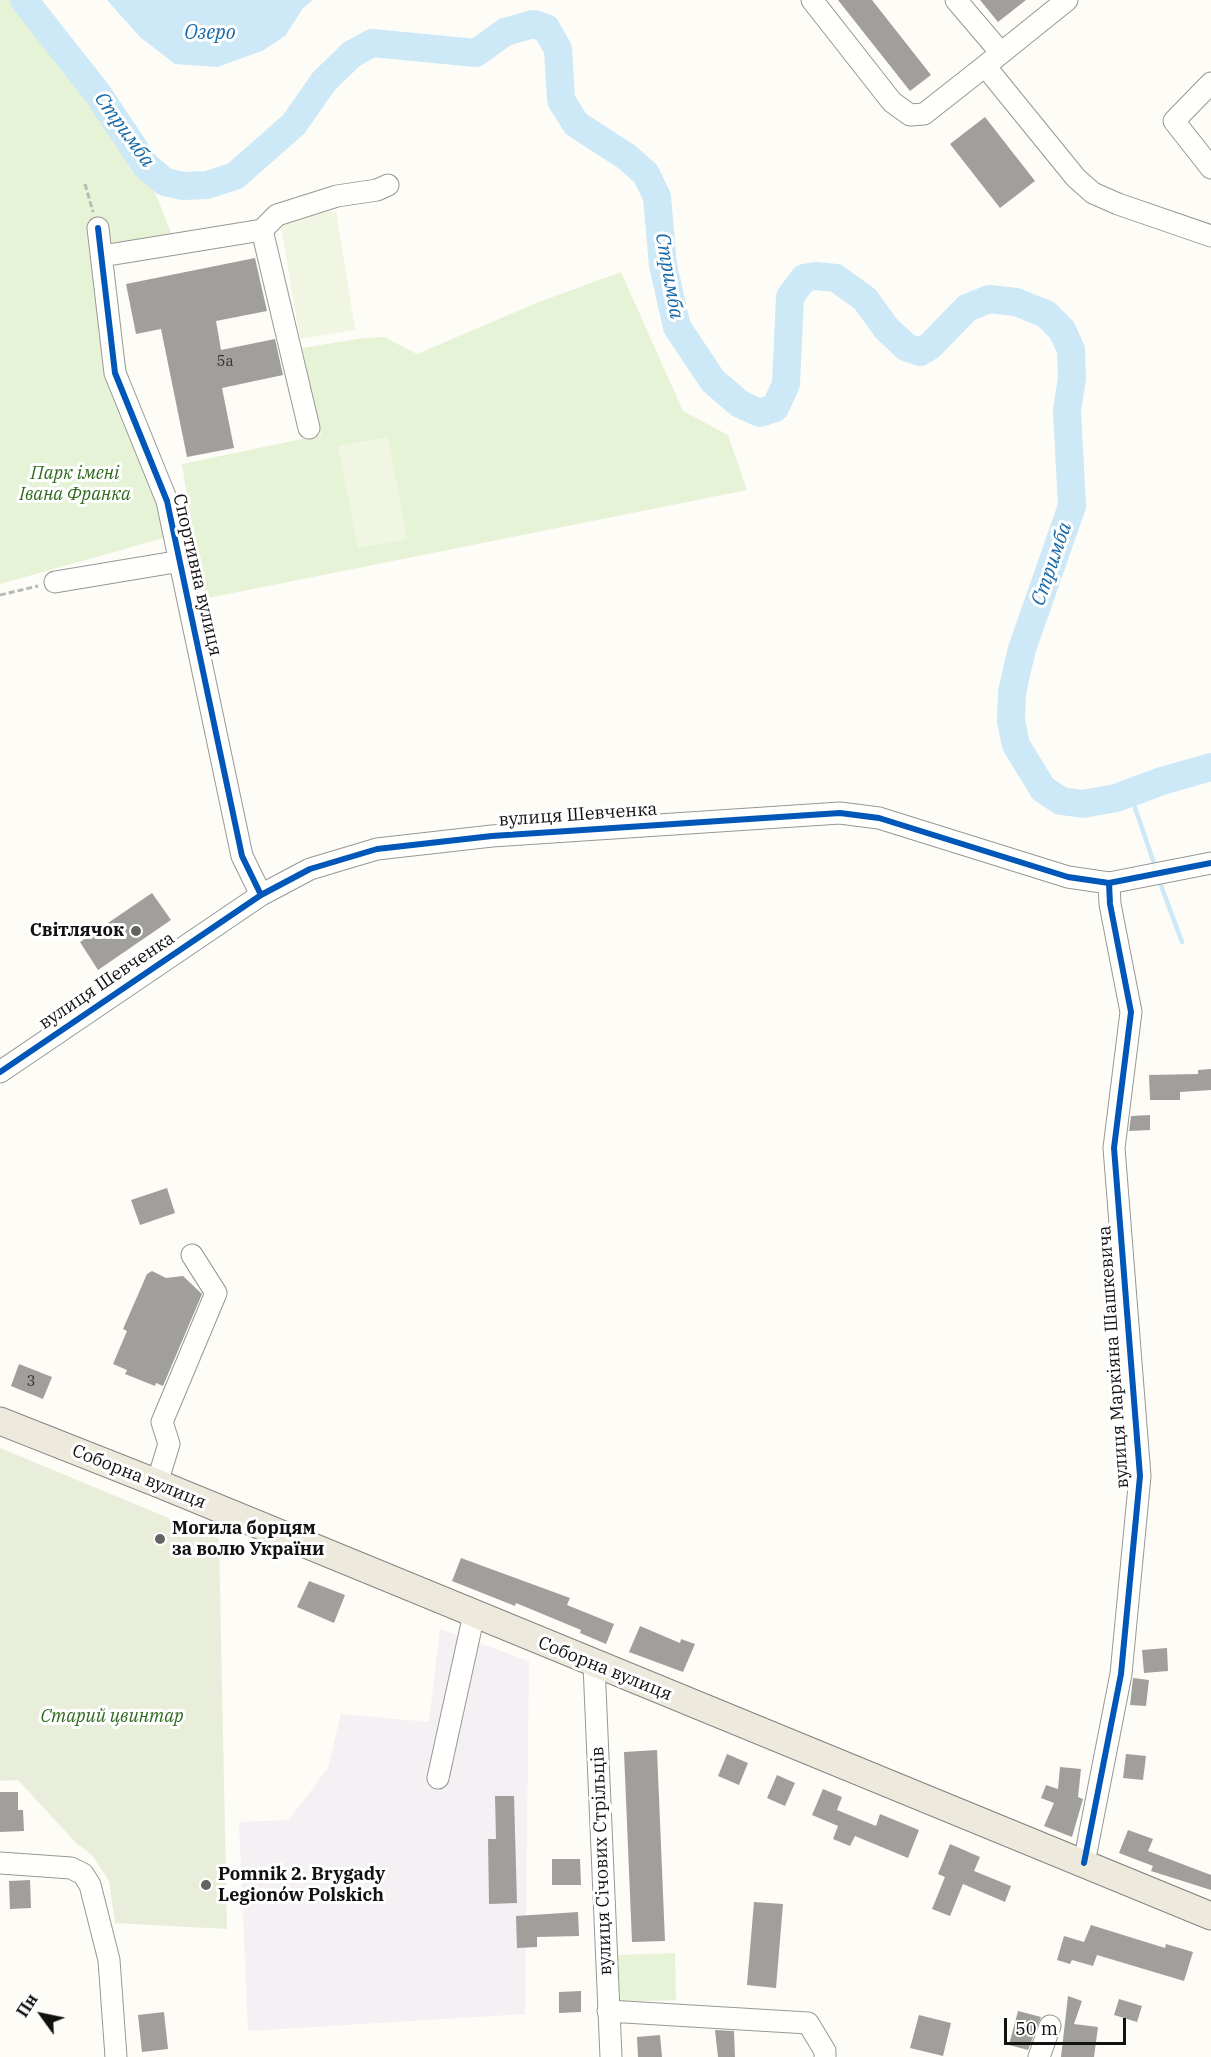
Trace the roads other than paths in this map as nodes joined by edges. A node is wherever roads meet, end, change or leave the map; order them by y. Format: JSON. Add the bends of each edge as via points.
{"nodes":[{"id":1,"x":812,"y":0,"type":"edge"},
{"id":2,"x":956,"y":0,"type":"edge"},
{"id":3,"x":1067,"y":0,"type":"edge"},
{"id":4,"x":993,"y":60,"type":"junction"},
{"id":5,"x":1211,"y":83,"type":"edge"},
{"id":6,"x":1211,"y":168,"type":"edge"},
{"id":7,"x":388,"y":185,"type":"dead end"},
{"id":8,"x":98,"y":228,"type":"road end"},
{"id":9,"x":262,"y":230,"type":"junction"},
{"id":10,"x":1211,"y":236,"type":"edge"},
{"id":11,"x":102,"y":256,"type":"junction"},
{"id":12,"x":309,"y":428,"type":"dead end"},
{"id":13,"x":180,"y":561,"type":"junction"},
{"id":14,"x":55,"y":582,"type":"road end"},
{"id":15,"x":1211,"y":863,"type":"edge"},
{"id":16,"x":1109,"y":883,"type":"junction"},
{"id":17,"x":261,"y":895,"type":"junction"},
{"id":18,"x":0,"y":1072,"type":"edge"},
{"id":19,"x":192,"y":1255,"type":"dead end"},
{"id":20,"x":0,"y":1421,"type":"edge"},
{"id":21,"x":157,"y":1483,"type":"junction"},
{"id":22,"x":474,"y":1614,"type":"junction"},
{"id":23,"x":594,"y":1665,"type":"junction"},
{"id":24,"x":438,"y":1778,"type":"dead end"},
{"id":25,"x":0,"y":1863,"type":"edge"},
{"id":26,"x":1084,"y":1863,"type":"junction"},
{"id":27,"x":1211,"y":1916,"type":"edge"},
{"id":28,"x":608,"y":2011,"type":"junction"},
{"id":29,"x":1050,"y":2026,"type":"dead end"},
{"id":30,"x":116,"y":2057,"type":"edge"},
{"id":31,"x":611,"y":2057,"type":"edge"},
{"id":32,"x":825,"y":2057,"type":"edge"},
{"id":33,"x":1040,"y":2057,"type":"edge"}],
"edges":[{"from":1,"to":4,"type":"street","via":[[892,102],[910,115],[924,114]]},
{"from":2,"to":4,"type":"street"},
{"from":3,"to":4,"type":"street"},
{"from":4,"to":10,"type":"street","via":[[1076,178],[1093,193]]},
{"from":5,"to":6,"type":"street","via":[[1174,121]]},
{"from":7,"to":9,"type":"street","via":[[277,215]]},
{"from":8,"to":11,"type":"street","name":"Спортивна вулиця"},
{"from":9,"to":11,"type":"street"},
{"from":9,"to":12,"type":"street"},
{"from":11,"to":13,"type":"street","name":"Спортивна вулиця","via":[[115,373],[167,501]]},
{"from":13,"to":14,"type":"street"},
{"from":13,"to":17,"type":"street","name":"Спортивна вулиця","via":[[242,856]]},
{"from":15,"to":16,"type":"street","name":"вулиця Шевченка"},
{"from":16,"to":17,"type":"street","name":"вулиця Шевченка","via":[[1068,877],[879,818],[840,813],[492,836],[377,849],[310,869]]},
{"from":16,"to":26,"type":"street","name":"вулиця Маркіяна Шашкевича","via":[[1131,1012],[1114,1148],[1140,1476],[1121,1674]]},
{"from":17,"to":18,"type":"street","name":"вулиця Шевченка"},
{"from":19,"to":21,"type":"street","via":[[216,1293],[162,1422],[169,1444]]},
{"from":20,"to":21,"type":"main road","name":"Соборна вулиця"},
{"from":21,"to":22,"type":"main road","name":"Соборна вулиця"},
{"from":22,"to":23,"type":"main road","name":"Соборна вулиця"},
{"from":22,"to":24,"type":"street"},
{"from":23,"to":26,"type":"main road","name":"Соборна вулиця"},
{"from":23,"to":28,"type":"street","name":"вулиця Січових Стрільців"},
{"from":25,"to":30,"type":"street","via":[[71,1869],[83,1874],[90,1885],[109,1960]]},
{"from":26,"to":27,"type":"main road","name":"Соборна вулиця"},
{"from":28,"to":31,"type":"street","name":"вулиця Січових Стрільців"},
{"from":28,"to":32,"type":"street","via":[[808,2023]]},
{"from":29,"to":33,"type":"street"}]}
